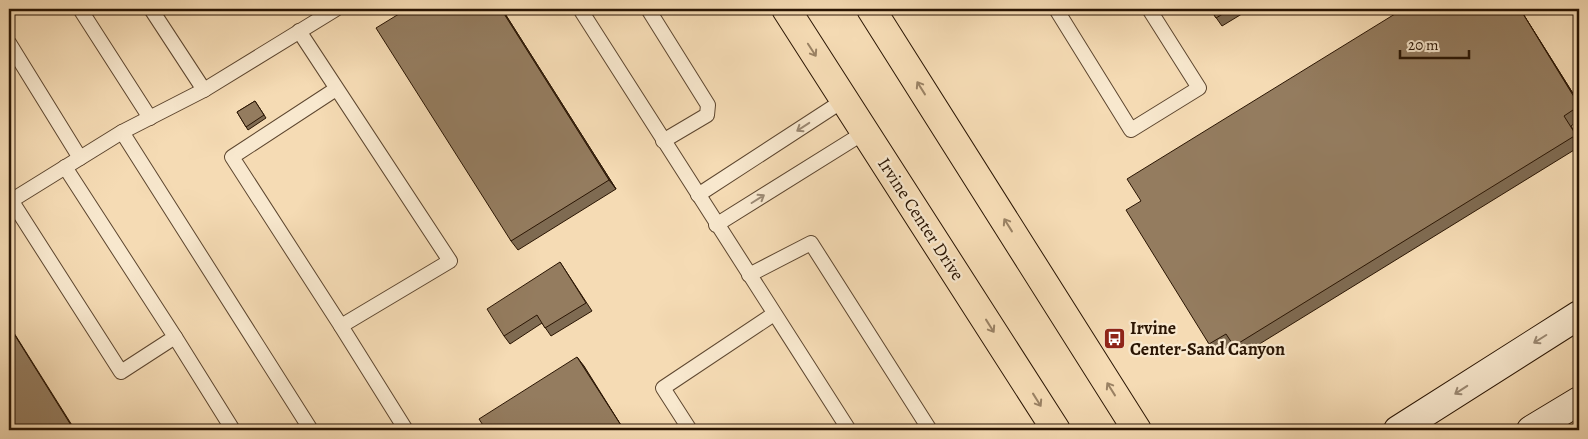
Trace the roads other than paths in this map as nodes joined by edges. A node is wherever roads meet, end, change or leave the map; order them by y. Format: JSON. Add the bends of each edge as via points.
{"nodes":[{"id":1,"x":80,"y":9,"type":"edge"},
{"id":2,"x":151,"y":9,"type":"edge"},
{"id":3,"x":336,"y":9,"type":"edge"},
{"id":4,"x":580,"y":9,"type":"edge"},
{"id":5,"x":648,"y":9,"type":"edge"},
{"id":6,"x":786,"y":9,"type":"edge"},
{"id":7,"x":872,"y":9,"type":"edge"},
{"id":8,"x":1056,"y":9,"type":"edge"},
{"id":9,"x":1149,"y":9,"type":"edge"},
{"id":10,"x":299,"y":32,"type":"junction"},
{"id":11,"x":9,"y":43,"type":"edge"},
{"id":12,"x":336,"y":89,"type":"junction"},
{"id":13,"x":204,"y":90,"type":"junction"},
{"id":14,"x":844,"y":100,"type":"junction"},
{"id":15,"x":150,"y":118,"type":"junction"},
{"id":16,"x":122,"y":132,"type":"junction"},
{"id":17,"x":865,"y":132,"type":"junction"},
{"id":18,"x":663,"y":141,"type":"junction"},
{"id":19,"x":80,"y":158,"type":"junction"},
{"id":20,"x":65,"y":167,"type":"junction"},
{"id":21,"x":698,"y":195,"type":"junction"},
{"id":22,"x":10,"y":201,"type":"edge"},
{"id":23,"x":716,"y":225,"type":"junction"},
{"id":24,"x":749,"y":276,"type":"junction"},
{"id":25,"x":774,"y":314,"type":"junction"},
{"id":26,"x":1579,"y":315,"type":"edge"},
{"id":27,"x":341,"y":326,"type":"junction"},
{"id":28,"x":175,"y":337,"type":"junction"},
{"id":29,"x":1579,"y":401,"type":"edge"},
{"id":30,"x":233,"y":430,"type":"edge"},
{"id":31,"x":311,"y":430,"type":"edge"},
{"id":32,"x":406,"y":430,"type":"edge"},
{"id":33,"x":690,"y":430,"type":"edge"},
{"id":34,"x":848,"y":430,"type":"edge"},
{"id":35,"x":930,"y":430,"type":"edge"},
{"id":36,"x":1056,"y":430,"type":"edge"},
{"id":37,"x":1137,"y":430,"type":"edge"},
{"id":38,"x":1398,"y":430,"type":"edge"},
{"id":39,"x":1531,"y":430,"type":"edge"}],
"edges":[{"from":1,"to":15,"type":"lane"},
{"from":2,"to":13,"type":"lane"},
{"from":3,"to":10,"type":"lane"},
{"from":4,"to":18,"type":"lane"},
{"from":5,"to":18,"type":"lane","via":[[708,105],[707,115]]},
{"from":6,"to":14,"type":"main road","name":"Irvine Center Drive","one_way":true},
{"from":37,"to":7,"type":"main road","one_way":true},
{"from":8,"to":9,"type":"lane","via":[[1131,130],[1199,88]]},
{"from":10,"to":12,"type":"lane"},
{"from":10,"to":13,"type":"lane"},
{"from":11,"to":19,"type":"lane"},
{"from":12,"to":27,"type":"lane","via":[[232,158]]},
{"from":12,"to":27,"type":"lane","via":[[450,261]]},
{"from":13,"to":15,"type":"lane"},
{"from":14,"to":17,"type":"main road","name":"Irvine Center Drive"},
{"from":14,"to":21,"type":"lane","one_way":true},
{"from":15,"to":16,"type":"lane"},
{"from":16,"to":19,"type":"lane"},
{"from":16,"to":31,"type":"lane"},
{"from":23,"to":17,"type":"lane","one_way":true},
{"from":17,"to":36,"type":"main road","name":"Irvine Center Drive","one_way":true},
{"from":18,"to":21,"type":"lane"},
{"from":19,"to":20,"type":"lane"},
{"from":20,"to":22,"type":"lane"},
{"from":20,"to":28,"type":"lane"},
{"from":21,"to":23,"type":"lane"},
{"from":22,"to":28,"type":"lane","via":[[122,372]]},
{"from":23,"to":24,"type":"lane"},
{"from":24,"to":25,"type":"lane"},
{"from":24,"to":35,"type":"lane","via":[[811,243]]},
{"from":25,"to":33,"type":"lane","via":[[663,388]]},
{"from":25,"to":34,"type":"lane"},
{"from":26,"to":38,"type":"main road","one_way":true},
{"from":27,"to":32,"type":"lane"},
{"from":28,"to":30,"type":"lane"},
{"from":29,"to":39,"type":"main road"}]}
